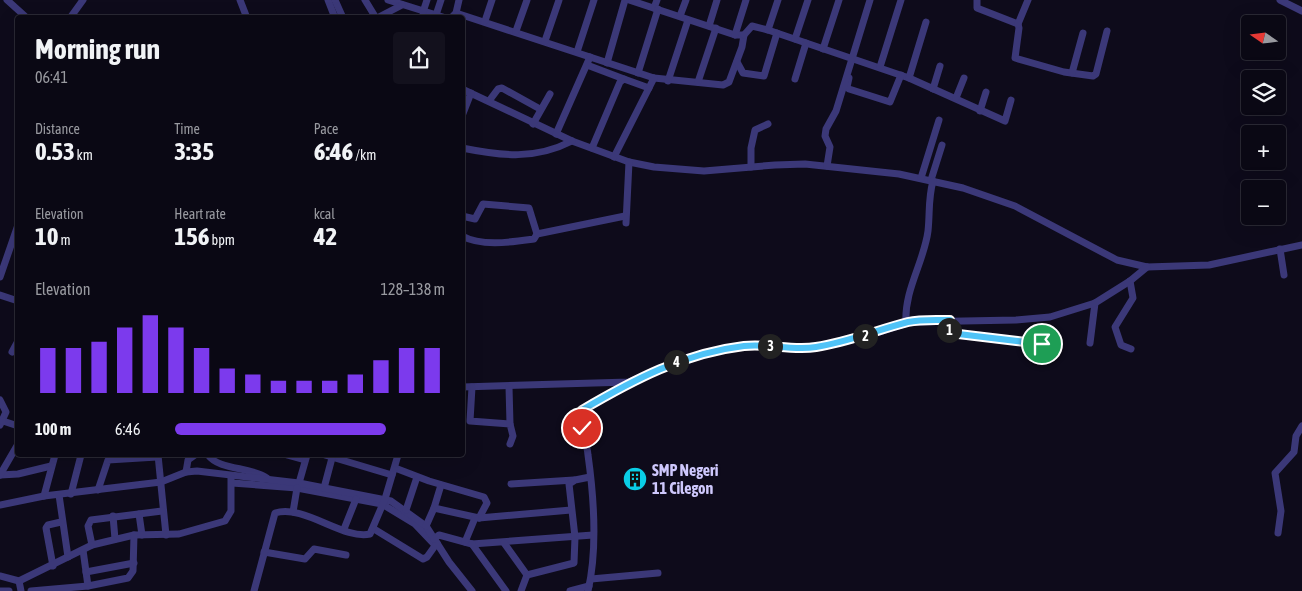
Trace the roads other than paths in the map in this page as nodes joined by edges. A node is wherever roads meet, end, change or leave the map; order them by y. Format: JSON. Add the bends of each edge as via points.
{"nodes":[{"id":1,"x":7,"y":0,"type":"edge"},
{"id":2,"x":83,"y":0,"type":"edge"},
{"id":3,"x":240,"y":0,"type":"edge"},
{"id":4,"x":328,"y":0,"type":"edge"},
{"id":5,"x":335,"y":0,"type":"edge"},
{"id":6,"x":365,"y":0,"type":"edge"},
{"id":7,"x":388,"y":0,"type":"edge"},
{"id":8,"x":427,"y":0,"type":"edge"},
{"id":9,"x":441,"y":0,"type":"edge"},
{"id":10,"x":459,"y":0,"type":"edge"},
{"id":11,"x":492,"y":0,"type":"edge"},
{"id":12,"x":527,"y":0,"type":"edge"},
{"id":13,"x":559,"y":0,"type":"edge"},
{"id":14,"x":594,"y":0,"type":"edge"},
{"id":15,"x":627,"y":0,"type":"edge"},
{"id":16,"x":686,"y":0,"type":"edge"},
{"id":17,"x":717,"y":0,"type":"edge"},
{"id":18,"x":746,"y":0,"type":"edge"},
{"id":19,"x":778,"y":0,"type":"edge"},
{"id":20,"x":808,"y":0,"type":"edge"},
{"id":21,"x":839,"y":0,"type":"edge"},
{"id":22,"x":870,"y":0,"type":"edge"},
{"id":23,"x":901,"y":0,"type":"edge"},
{"id":24,"x":977,"y":0,"type":"edge"},
{"id":25,"x":1028,"y":0,"type":"edge"},
{"id":26,"x":1280,"y":0,"type":"edge"},
{"id":27,"x":398,"y":2,"type":"edge"},
{"id":28,"x":656,"y":5,"type":"edge"},
{"id":29,"x":1302,"y":11,"type":"edge"},
{"id":30,"x":423,"y":12,"type":"junction"},
{"id":31,"x":23,"y":15,"type":"edge"},
{"id":32,"x":72,"y":15,"type":"edge"},
{"id":33,"x":246,"y":15,"type":"edge"},
{"id":34,"x":334,"y":15,"type":"edge"},
{"id":35,"x":342,"y":15,"type":"edge"},
{"id":36,"x":374,"y":15,"type":"edge"},
{"id":37,"x":380,"y":15,"type":"edge"},
{"id":38,"x":436,"y":15,"type":"joint"},
{"id":39,"x":453,"y":15,"type":"edge"},
{"id":40,"x":680,"y":16,"type":"junction"},
{"id":41,"x":465,"y":17,"type":"edge"},
{"id":42,"x":688,"y":20,"type":"junction"},
{"id":43,"x":485,"y":21,"type":"junction"},
{"id":44,"x":926,"y":22,"type":"dead end"},
{"id":45,"x":1018,"y":24,"type":"junction"},
{"id":46,"x":712,"y":27,"type":"junction"},
{"id":47,"x":768,"y":30,"type":"junction"},
{"id":48,"x":516,"y":31,"type":"junction"},
{"id":49,"x":1106,"y":31,"type":"dead end"},
{"id":50,"x":777,"y":33,"type":"junction"},
{"id":51,"x":1083,"y":33,"type":"dead end"},
{"id":52,"x":735,"y":34,"type":"junction"},
{"id":53,"x":744,"y":35,"type":"junction"},
{"id":54,"x":795,"y":39,"type":"junction"},
{"id":55,"x":545,"y":41,"type":"junction"},
{"id":56,"x":806,"y":43,"type":"junction"},
{"id":57,"x":824,"y":48,"type":"junction"},
{"id":58,"x":577,"y":52,"type":"junction"},
{"id":59,"x":590,"y":57,"type":"junction"},
{"id":60,"x":854,"y":59,"type":"junction"},
{"id":61,"x":608,"y":62,"type":"junction"},
{"id":62,"x":737,"y":62,"type":"junction"},
{"id":63,"x":587,"y":65,"type":"junction"},
{"id":64,"x":940,"y":66,"type":"dead end"},
{"id":65,"x":880,"y":67,"type":"junction"},
{"id":66,"x":638,"y":73,"type":"junction"},
{"id":67,"x":1072,"y":73,"type":"junction"},
{"id":68,"x":901,"y":75,"type":"junction"},
{"id":69,"x":654,"y":78,"type":"junction"},
{"id":70,"x":909,"y":78,"type":"junction"},
{"id":71,"x":964,"y":78,"type":"dead end"},
{"id":72,"x":624,"y":79,"type":"junction"},
{"id":73,"x":795,"y":79,"type":"dead end"},
{"id":74,"x":668,"y":81,"type":"junction"},
{"id":75,"x":698,"y":82,"type":"junction"},
{"id":76,"x":649,"y":88,"type":"junction"},
{"id":77,"x":933,"y":89,"type":"junction"},
{"id":78,"x":465,"y":91,"type":"edge"},
{"id":79,"x":986,"y":92,"type":"dead end"},
{"id":80,"x":471,"y":93,"type":"junction"},
{"id":81,"x":550,"y":94,"type":"dead end"},
{"id":82,"x":956,"y":98,"type":"junction"},
{"id":83,"x":489,"y":100,"type":"junction"},
{"id":84,"x":1011,"y":100,"type":"dead end"},
{"id":85,"x":465,"y":108,"type":"edge"},
{"id":86,"x":540,"y":109,"type":"junction"},
{"id":87,"x":980,"y":111,"type":"junction"},
{"id":88,"x":939,"y":120,"type":"dead end"},
{"id":89,"x":533,"y":124,"type":"junction"},
{"id":90,"x":768,"y":124,"type":"dead end"},
{"id":91,"x":556,"y":134,"type":"junction"},
{"id":92,"x":572,"y":141,"type":"junction"},
{"id":93,"x":942,"y":145,"type":"dead end"},
{"id":94,"x":592,"y":148,"type":"junction"},
{"id":95,"x":465,"y":149,"type":"edge"},
{"id":96,"x":614,"y":157,"type":"junction"},
{"id":97,"x":629,"y":162,"type":"junction"},
{"id":98,"x":827,"y":166,"type":"junction"},
{"id":99,"x":751,"y":167,"type":"junction"},
{"id":100,"x":921,"y":178,"type":"junction"},
{"id":101,"x":932,"y":180,"type":"junction"},
{"id":102,"x":465,"y":216,"type":"edge"},
{"id":103,"x":15,"y":234,"type":"edge"},
{"id":104,"x":537,"y":234,"type":"junction"},
{"id":105,"x":465,"y":237,"type":"edge"},
{"id":106,"x":1302,"y":245,"type":"edge"},
{"id":107,"x":1280,"y":249,"type":"junction"},
{"id":108,"x":1147,"y":267,"type":"junction"},
{"id":109,"x":1284,"y":275,"type":"dead end"},
{"id":110,"x":0,"y":278,"type":"edge"},
{"id":111,"x":1130,"y":281,"type":"junction"},
{"id":112,"x":0,"y":295,"type":"edge"},
{"id":113,"x":15,"y":300,"type":"edge"},
{"id":114,"x":1095,"y":303,"type":"junction"},
{"id":115,"x":950,"y":320,"type":"junction"},
{"id":116,"x":906,"y":323,"type":"junction"},
{"id":117,"x":1090,"y":343,"type":"dead end"},
{"id":118,"x":1049,"y":345,"type":"dead end"},
{"id":119,"x":15,"y":346,"type":"edge"},
{"id":120,"x":1131,"y":350,"type":"dead end"},
{"id":121,"x":12,"y":352,"type":"dead end"},
{"id":122,"x":630,"y":382,"type":"junction"},
{"id":123,"x":509,"y":386,"type":"junction"},
{"id":124,"x":465,"y":387,"type":"edge"},
{"id":125,"x":472,"y":388,"type":"junction"},
{"id":126,"x":0,"y":400,"type":"edge"},
{"id":127,"x":1,"y":423,"type":"edge"},
{"id":128,"x":510,"y":424,"type":"junction"},
{"id":129,"x":15,"y":425,"type":"edge"},
{"id":130,"x":1302,"y":426,"type":"edge"},
{"id":131,"x":510,"y":444,"type":"dead end"},
{"id":132,"x":15,"y":449,"type":"edge"},
{"id":133,"x":54,"y":457,"type":"edge"},
{"id":134,"x":80,"y":457,"type":"edge"},
{"id":135,"x":111,"y":457,"type":"edge"},
{"id":136,"x":125,"y":457,"type":"edge"},
{"id":137,"x":158,"y":457,"type":"edge"},
{"id":138,"x":192,"y":457,"type":"edge"},
{"id":139,"x":210,"y":457,"type":"edge"},
{"id":140,"x":306,"y":457,"type":"edge"},
{"id":141,"x":328,"y":457,"type":"edge"},
{"id":142,"x":332,"y":457,"type":"edge"},
{"id":143,"x":398,"y":457,"type":"edge"},
{"id":144,"x":52,"y":466,"type":"junction"},
{"id":145,"x":186,"y":472,"type":"junction"},
{"id":146,"x":394,"y":472,"type":"junction"},
{"id":147,"x":0,"y":475,"type":"edge"},
{"id":148,"x":417,"y":477,"type":"junction"},
{"id":149,"x":590,"y":477,"type":"junction"},
{"id":150,"x":269,"y":479,"type":"junction"},
{"id":151,"x":231,"y":480,"type":"junction"},
{"id":152,"x":575,"y":480,"type":"junction"},
{"id":153,"x":161,"y":482,"type":"junction"},
{"id":154,"x":511,"y":484,"type":"dead end"},
{"id":155,"x":441,"y":485,"type":"junction"},
{"id":156,"x":298,"y":486,"type":"junction"},
{"id":157,"x":324,"y":488,"type":"junction"},
{"id":158,"x":98,"y":490,"type":"junction"},
{"id":159,"x":332,"y":492,"type":"junction"},
{"id":160,"x":71,"y":494,"type":"junction"},
{"id":161,"x":59,"y":495,"type":"junction"},
{"id":162,"x":44,"y":496,"type":"junction"},
{"id":163,"x":356,"y":499,"type":"junction"},
{"id":164,"x":384,"y":502,"type":"junction"},
{"id":165,"x":0,"y":506,"type":"edge"},
{"id":166,"x":434,"y":508,"type":"junction"},
{"id":167,"x":162,"y":510,"type":"junction"},
{"id":168,"x":406,"y":510,"type":"junction"},
{"id":169,"x":571,"y":510,"type":"junction"},
{"id":170,"x":293,"y":512,"type":"junction"},
{"id":171,"x":139,"y":514,"type":"junction"},
{"id":172,"x":113,"y":516,"type":"junction"},
{"id":173,"x":477,"y":518,"type":"junction"},
{"id":174,"x":61,"y":522,"type":"junction"},
{"id":175,"x":426,"y":526,"type":"junction"},
{"id":176,"x":344,"y":530,"type":"junction"},
{"id":177,"x":374,"y":530,"type":"junction"},
{"id":178,"x":1278,"y":533,"type":"dead end"},
{"id":179,"x":138,"y":535,"type":"junction"},
{"id":180,"x":166,"y":535,"type":"junction"},
{"id":181,"x":593,"y":535,"type":"junction"},
{"id":182,"x":575,"y":537,"type":"junction"},
{"id":183,"x":115,"y":539,"type":"junction"},
{"id":184,"x":436,"y":542,"type":"junction"},
{"id":185,"x":468,"y":543,"type":"junction"},
{"id":186,"x":504,"y":543,"type":"junction"},
{"id":187,"x":92,"y":545,"type":"junction"},
{"id":188,"x":83,"y":550,"type":"junction"},
{"id":189,"x":264,"y":552,"type":"junction"},
{"id":190,"x":346,"y":555,"type":"dead end"},
{"id":191,"x":68,"y":557,"type":"junction"},
{"id":192,"x":134,"y":563,"type":"junction"},
{"id":193,"x":53,"y":566,"type":"junction"},
{"id":194,"x":86,"y":572,"type":"junction"},
{"id":195,"x":658,"y":573,"type":"dead end"},
{"id":196,"x":527,"y":575,"type":"junction"},
{"id":197,"x":0,"y":576,"type":"edge"},
{"id":198,"x":19,"y":582,"type":"junction"},
{"id":199,"x":589,"y":585,"type":"edge"},
{"id":200,"x":88,"y":586,"type":"junction"},
{"id":201,"x":0,"y":591,"type":"edge"},
{"id":202,"x":9,"y":591,"type":"edge"},
{"id":203,"x":21,"y":591,"type":"edge"},
{"id":204,"x":31,"y":591,"type":"edge"},
{"id":205,"x":254,"y":591,"type":"edge"},
{"id":206,"x":472,"y":591,"type":"edge"},
{"id":207,"x":506,"y":591,"type":"edge"},
{"id":208,"x":521,"y":591,"type":"edge"},
{"id":209,"x":570,"y":591,"type":"edge"}],
"edges":[{"from":1,"to":31,"type":"street"},
{"from":2,"to":32,"type":"street"},
{"from":3,"to":33,"type":"street"},
{"from":4,"to":34,"type":"street"},
{"from":5,"to":35,"type":"street"},
{"from":6,"to":36,"type":"street"},
{"from":7,"to":27,"type":"street"},
{"from":8,"to":30,"type":"street"},
{"from":9,"to":38,"type":"street"},
{"from":10,"to":39,"type":"street"},
{"from":11,"to":43,"type":"street"},
{"from":12,"to":48,"type":"street"},
{"from":13,"to":55,"type":"street"},
{"from":14,"to":58,"type":"street"},
{"from":15,"to":28,"type":"street"},
{"from":15,"to":61,"type":"street"},
{"from":16,"to":40,"type":"street"},
{"from":17,"to":46,"type":"street"},
{"from":18,"to":52,"type":"street"},
{"from":19,"to":47,"type":"street"},
{"from":20,"to":54,"type":"street"},
{"from":21,"to":57,"type":"street"},
{"from":22,"to":60,"type":"street"},
{"from":23,"to":65,"type":"street"},
{"from":24,"to":45,"type":"street","via":[[977,8]]},
{"from":25,"to":45,"type":"street"},
{"from":26,"to":29,"type":"street"},
{"from":27,"to":30,"type":"street"},
{"from":27,"to":37,"type":"street"},
{"from":28,"to":40,"type":"street"},
{"from":28,"to":66,"type":"street"},
{"from":30,"to":38,"type":"street"},
{"from":40,"to":42,"type":"street"},
{"from":41,"to":43,"type":"street"},
{"from":42,"to":46,"type":"street"},
{"from":42,"to":74,"type":"street"},
{"from":43,"to":48,"type":"street"},
{"from":44,"to":70,"type":"street"},
{"from":45,"to":67,"type":"street","via":[[1014,58]]},
{"from":46,"to":52,"type":"street"},
{"from":46,"to":75,"type":"street"},
{"from":47,"to":50,"type":"street"},
{"from":47,"to":53,"type":"street","via":[[752,26]]},
{"from":48,"to":55,"type":"street"},
{"from":49,"to":67,"type":"street","via":[[1096,74]]},
{"from":50,"to":54,"type":"street"},
{"from":50,"to":62,"type":"street","via":[[764,76],[743,73]]},
{"from":51,"to":67,"type":"street"},
{"from":52,"to":53,"type":"street"},
{"from":53,"to":62,"type":"street"},
{"from":54,"to":56,"type":"street"},
{"from":55,"to":58,"type":"street"},
{"from":56,"to":57,"type":"street"},
{"from":56,"to":73,"type":"street"},
{"from":57,"to":60,"type":"street"},
{"from":58,"to":59,"type":"street"},
{"from":59,"to":61,"type":"street"},
{"from":59,"to":63,"type":"street"},
{"from":60,"to":65,"type":"street"},
{"from":60,"to":68,"type":"street","via":[[848,84],[850,89],[890,102]]},
{"from":60,"to":98,"type":"street","via":[[825,133],[830,147]]},
{"from":61,"to":66,"type":"street"},
{"from":62,"to":75,"type":"street","via":[[728,84]]},
{"from":63,"to":72,"type":"street"},
{"from":63,"to":91,"type":"street"},
{"from":64,"to":77,"type":"street"},
{"from":65,"to":68,"type":"street"},
{"from":66,"to":69,"type":"street"},
{"from":68,"to":70,"type":"street"},
{"from":69,"to":74,"type":"street"},
{"from":69,"to":76,"type":"street"},
{"from":70,"to":77,"type":"street"},
{"from":71,"to":82,"type":"street"},
{"from":72,"to":76,"type":"street"},
{"from":72,"to":94,"type":"street"},
{"from":74,"to":75,"type":"street"},
{"from":76,"to":96,"type":"street"},
{"from":77,"to":82,"type":"street"},
{"from":78,"to":80,"type":"street"},
{"from":79,"to":87,"type":"street"},
{"from":80,"to":83,"type":"street"},
{"from":80,"to":85,"type":"street"},
{"from":81,"to":86,"type":"street"},
{"from":82,"to":87,"type":"street"},
{"from":83,"to":86,"type":"street","via":[[502,88]]},
{"from":83,"to":89,"type":"street"},
{"from":84,"to":87,"type":"street","via":[[1005,121]]},
{"from":86,"to":89,"type":"street"},
{"from":88,"to":100,"type":"street"},
{"from":89,"to":91,"type":"street"},
{"from":90,"to":99,"type":"street","via":[[755,130]]},
{"from":91,"to":92,"type":"street"},
{"from":92,"to":94,"type":"street"},
{"from":92,"to":95,"type":"street","via":[[554,150],[531,155]]},
{"from":93,"to":101,"type":"street"},
{"from":94,"to":96,"type":"street"},
{"from":96,"to":97,"type":"street"},
{"from":97,"to":99,"type":"street","via":[[704,171]]},
{"from":97,"to":104,"type":"street","via":[[626,220]]},
{"from":98,"to":99,"type":"street"},
{"from":98,"to":100,"type":"street"},
{"from":100,"to":101,"type":"street"},
{"from":101,"to":108,"type":"street","via":[[1002,200],[1117,260]]},
{"from":101,"to":116,"type":"street","via":[[928,196],[928,232],[908,300]]},
{"from":102,"to":104,"type":"street","via":[[476,218],[483,204],[529,208]]},
{"from":103,"to":110,"type":"street"},
{"from":104,"to":105,"type":"street","via":[[532,239],[481,242]]},
{"from":106,"to":107,"type":"street"},
{"from":107,"to":108,"type":"street","via":[[1209,265]]},
{"from":107,"to":109,"type":"street"},
{"from":108,"to":111,"type":"street"},
{"from":111,"to":114,"type":"street"},
{"from":111,"to":120,"type":"street","via":[[1133,301],[1116,327],[1121,345]]},
{"from":112,"to":113,"type":"street"},
{"from":114,"to":115,"type":"street","via":[[1050,317]]},
{"from":114,"to":117,"type":"street"},
{"from":115,"to":116,"type":"street"},
{"from":115,"to":118,"type":"street","via":[[950,333]]},
{"from":116,"to":122,"type":"street","via":[[861,338],[817,347],[796,349],[745,345],[703,353]]},
{"from":119,"to":121,"type":"street"},
{"from":122,"to":123,"type":"street"},
{"from":122,"to":149,"type":"street","via":[[580,412]]},
{"from":123,"to":125,"type":"street"},
{"from":123,"to":128,"type":"street"},
{"from":124,"to":125,"type":"street"},
{"from":125,"to":128,"type":"street","via":[[470,420]]},
{"from":126,"to":127,"type":"street","via":[[6,410]]},
{"from":127,"to":129,"type":"street"},
{"from":128,"to":131,"type":"street","via":[[513,439]]},
{"from":130,"to":178,"type":"street","via":[[1296,436],[1294,452],[1275,473],[1281,511]]},
{"from":132,"to":147,"type":"street"},
{"from":133,"to":144,"type":"street"},
{"from":134,"to":160,"type":"street"},
{"from":135,"to":136,"type":"street"},
{"from":135,"to":158,"type":"street","via":[[105,462]]},
{"from":137,"to":153,"type":"street"},
{"from":138,"to":145,"type":"street","via":[[188,460]]},
{"from":139,"to":150,"type":"street"},
{"from":140,"to":156,"type":"street"},
{"from":141,"to":157,"type":"street"},
{"from":142,"to":146,"type":"street"},
{"from":143,"to":146,"type":"street"},
{"from":144,"to":147,"type":"street"},
{"from":144,"to":162,"type":"street"},
{"from":145,"to":151,"type":"street","via":[[197,471]]},
{"from":145,"to":153,"type":"street"},
{"from":146,"to":148,"type":"street"},
{"from":146,"to":164,"type":"street"},
{"from":148,"to":155,"type":"street"},
{"from":148,"to":168,"type":"street"},
{"from":149,"to":152,"type":"street"},
{"from":149,"to":181,"type":"street"},
{"from":150,"to":151,"type":"street"},
{"from":150,"to":156,"type":"street"},
{"from":151,"to":156,"type":"street"},
{"from":151,"to":180,"type":"street","via":[[231,511],[227,520],[193,532]]},
{"from":152,"to":154,"type":"street"},
{"from":152,"to":169,"type":"street","via":[[568,485]]},
{"from":153,"to":158,"type":"street"},
{"from":153,"to":167,"type":"street"},
{"from":155,"to":166,"type":"street"},
{"from":155,"to":173,"type":"street","via":[[485,498],[487,503]]},
{"from":156,"to":157,"type":"street"},
{"from":156,"to":159,"type":"street"},
{"from":156,"to":170,"type":"street"},
{"from":157,"to":159,"type":"street"},
{"from":158,"to":160,"type":"street"},
{"from":159,"to":163,"type":"street"},
{"from":159,"to":164,"type":"street"},
{"from":160,"to":161,"type":"street"},
{"from":161,"to":162,"type":"street"},
{"from":161,"to":174,"type":"street"},
{"from":162,"to":165,"type":"street"},
{"from":163,"to":164,"type":"street"},
{"from":163,"to":176,"type":"street"},
{"from":164,"to":168,"type":"street"},
{"from":164,"to":177,"type":"street"},
{"from":164,"to":184,"type":"street"},
{"from":166,"to":173,"type":"street"},
{"from":166,"to":175,"type":"street"},
{"from":167,"to":171,"type":"street"},
{"from":167,"to":180,"type":"street"},
{"from":168,"to":175,"type":"street"},
{"from":169,"to":173,"type":"street"},
{"from":169,"to":182,"type":"street"},
{"from":170,"to":176,"type":"street"},
{"from":170,"to":189,"type":"street","via":[[273,515]]},
{"from":171,"to":172,"type":"street"},
{"from":171,"to":179,"type":"street"},
{"from":172,"to":183,"type":"street"},
{"from":172,"to":187,"type":"street","via":[[89,522]]},
{"from":173,"to":185,"type":"street"},
{"from":174,"to":191,"type":"street"},
{"from":174,"to":193,"type":"street","via":[[46,528]]},
{"from":175,"to":184,"type":"street"},
{"from":176,"to":177,"type":"street","via":[[367,535]]},
{"from":177,"to":184,"type":"street","via":[[423,559]]},
{"from":179,"to":180,"type":"street"},
{"from":179,"to":183,"type":"street"},
{"from":179,"to":192,"type":"street"},
{"from":181,"to":182,"type":"street"},
{"from":181,"to":199,"type":"street"},
{"from":182,"to":186,"type":"street"},
{"from":182,"to":196,"type":"street","via":[[573,564]]},
{"from":183,"to":187,"type":"street"},
{"from":184,"to":185,"type":"street","via":[[439,535]]},
{"from":184,"to":206,"type":"street"},
{"from":185,"to":186,"type":"street"},
{"from":185,"to":207,"type":"street"},
{"from":186,"to":196,"type":"street"},
{"from":187,"to":188,"type":"street"},
{"from":188,"to":191,"type":"street"},
{"from":188,"to":194,"type":"street"},
{"from":189,"to":190,"type":"street","via":[[305,559],[314,549]]},
{"from":189,"to":205,"type":"street"},
{"from":191,"to":193,"type":"street"},
{"from":192,"to":194,"type":"street"},
{"from":192,"to":200,"type":"street","via":[[133,573],[128,578]]},
{"from":193,"to":198,"type":"street"},
{"from":194,"to":200,"type":"street"},
{"from":195,"to":199,"type":"street"},
{"from":196,"to":208,"type":"street"},
{"from":197,"to":198,"type":"street"},
{"from":198,"to":203,"type":"street"},
{"from":199,"to":209,"type":"street"},
{"from":200,"to":204,"type":"street"},
{"from":201,"to":202,"type":"street"}]}
